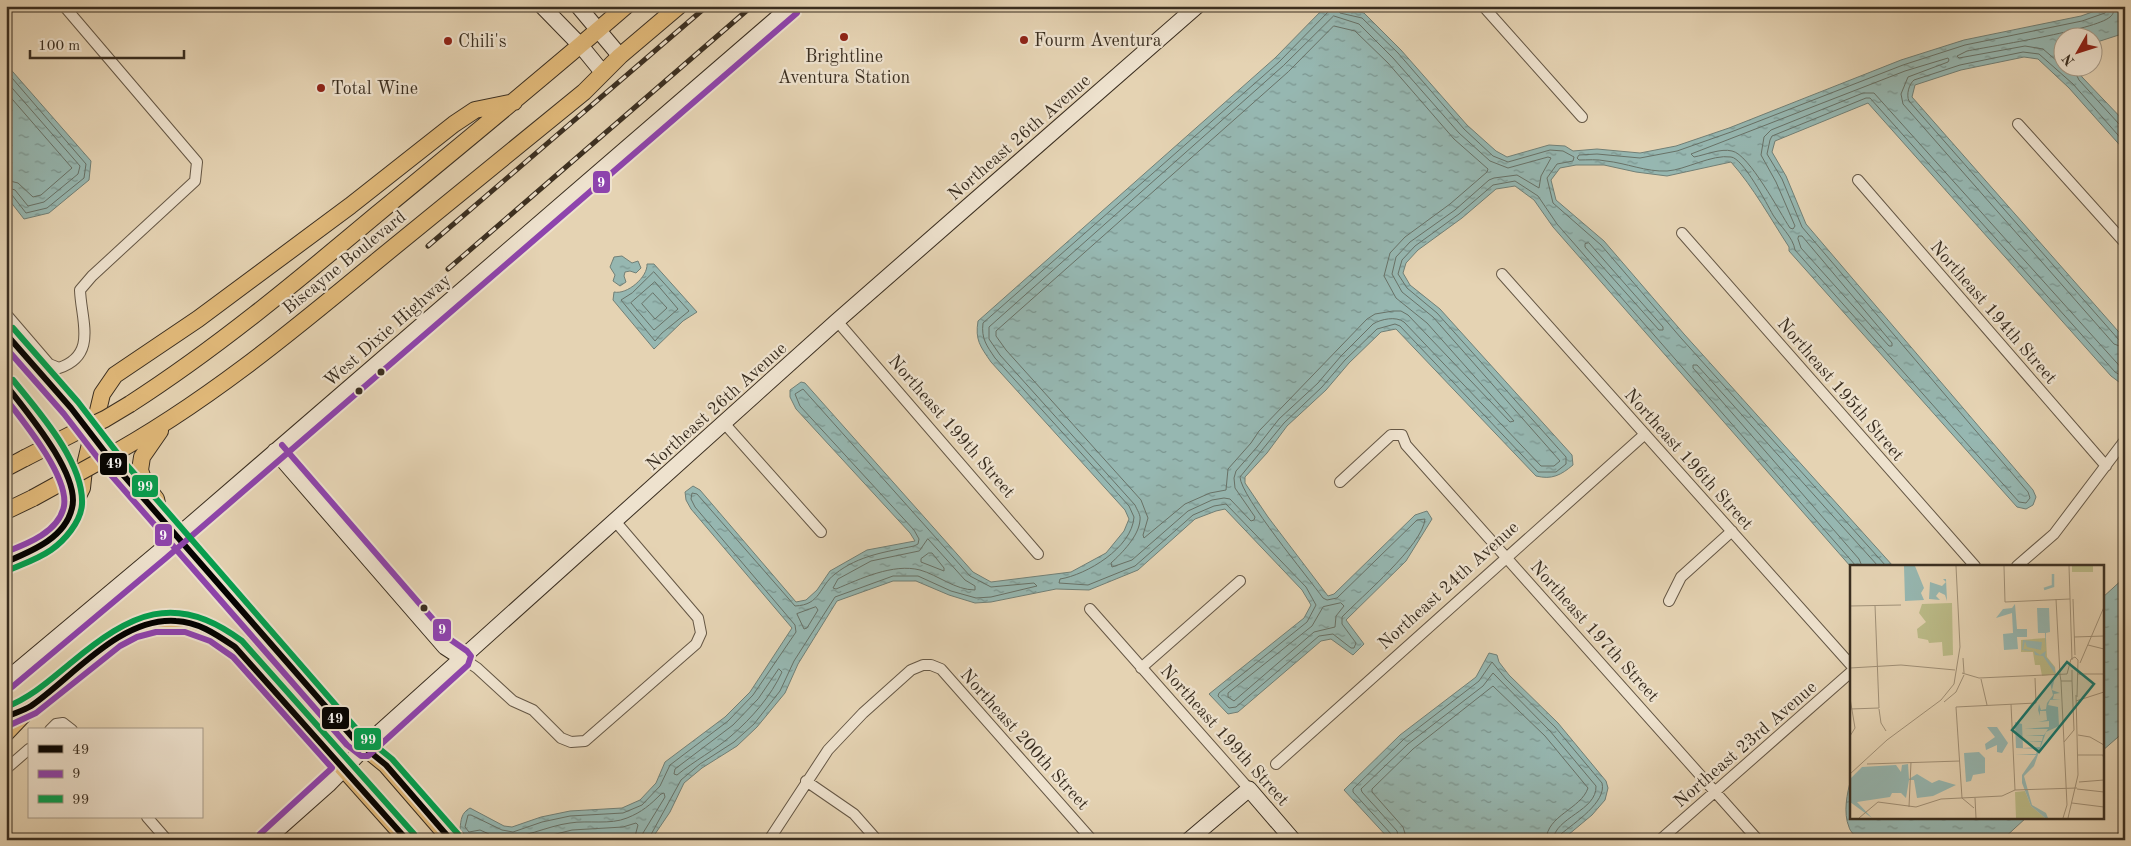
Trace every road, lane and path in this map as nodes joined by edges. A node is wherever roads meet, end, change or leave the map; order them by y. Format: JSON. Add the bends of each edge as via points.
{"nodes":[{"id":1,"x":64,"y":6,"type":"edge"},
{"id":2,"x":542,"y":6,"type":"edge"},
{"id":3,"x":578,"y":6,"type":"edge"},
{"id":4,"x":626,"y":6,"type":"edge"},
{"id":5,"x":679,"y":6,"type":"edge"},
{"id":6,"x":791,"y":6,"type":"edge"},
{"id":7,"x":1197,"y":6,"type":"edge"},
{"id":8,"x":1482,"y":6,"type":"edge"},
{"id":9,"x":598,"y":30,"type":"junction"},
{"id":10,"x":581,"y":46,"type":"junction"},
{"id":11,"x":620,"y":56,"type":"junction"},
{"id":12,"x":603,"y":73,"type":"junction"},
{"id":13,"x":514,"y":102,"type":"junction"},
{"id":14,"x":1582,"y":118,"type":"dead end"},
{"id":15,"x":2018,"y":124,"type":"dead end"},
{"id":16,"x":1858,"y":180,"type":"dead end"},
{"id":17,"x":1682,"y":233,"type":"dead end"},
{"id":18,"x":2125,"y":243,"type":"edge"},
{"id":19,"x":1502,"y":274,"type":"dead end"},
{"id":20,"x":6,"y":314,"type":"edge"},
{"id":21,"x":837,"y":321,"type":"junction"},
{"id":22,"x":6,"y":334,"type":"edge"},
{"id":23,"x":6,"y":348,"type":"edge"},
{"id":24,"x":6,"y":386,"type":"edge"},
{"id":25,"x":50,"y":391,"type":"junction"},
{"id":26,"x":724,"y":423,"type":"junction"},
{"id":27,"x":82,"y":429,"type":"junction"},
{"id":28,"x":1645,"y":434,"type":"junction"},
{"id":29,"x":2125,"y":440,"type":"edge"},
{"id":30,"x":142,"y":446,"type":"junction"},
{"id":31,"x":275,"y":451,"type":"junction"},
{"id":32,"x":108,"y":457,"type":"junction"},
{"id":33,"x":2106,"y":466,"type":"junction"},
{"id":34,"x":6,"y":468,"type":"edge"},
{"id":35,"x":1340,"y":482,"type":"dead end"},
{"id":36,"x":73,"y":503,"type":"junction"},
{"id":37,"x":6,"y":511,"type":"edge"},
{"id":38,"x":160,"y":517,"type":"junction"},
{"id":39,"x":615,"y":521,"type":"junction"},
{"id":40,"x":1732,"y":531,"type":"junction"},
{"id":41,"x":821,"y":532,"type":"dead end"},
{"id":42,"x":1038,"y":554,"type":"dead end"},
{"id":43,"x":1507,"y":558,"type":"junction"},
{"id":44,"x":6,"y":562,"type":"edge"},
{"id":45,"x":1974,"y":565,"type":"edge"},
{"id":46,"x":2018,"y":565,"type":"edge"},
{"id":47,"x":1240,"y":581,"type":"dead end"},
{"id":48,"x":1669,"y":600,"type":"dead end"},
{"id":49,"x":1090,"y":609,"type":"dead end"},
{"id":50,"x":462,"y":658,"type":"junction"},
{"id":51,"x":1850,"y":664,"type":"edge"},
{"id":52,"x":1141,"y":668,"type":"junction"},
{"id":53,"x":1850,"y":673,"type":"edge"},
{"id":54,"x":6,"y":680,"type":"edge"},
{"id":55,"x":30,"y":708,"type":"junction"},
{"id":56,"x":6,"y":717,"type":"edge"},
{"id":57,"x":53,"y":728,"type":"edge"},
{"id":58,"x":69,"y":728,"type":"edge"},
{"id":59,"x":6,"y":733,"type":"edge"},
{"id":60,"x":365,"y":748,"type":"junction"},
{"id":61,"x":28,"y":750,"type":"edge"},
{"id":62,"x":1276,"y":764,"type":"dead end"},
{"id":63,"x":6,"y":769,"type":"edge"},
{"id":64,"x":344,"y":769,"type":"junction"},
{"id":65,"x":806,"y":781,"type":"junction"},
{"id":66,"x":1249,"y":789,"type":"junction"},
{"id":67,"x":1716,"y":792,"type":"junction"},
{"id":68,"x":148,"y":818,"type":"edge"},
{"id":69,"x":167,"y":840,"type":"edge"},
{"id":70,"x":266,"y":840,"type":"edge"},
{"id":71,"x":407,"y":840,"type":"edge"},
{"id":72,"x":451,"y":840,"type":"edge"},
{"id":73,"x":769,"y":840,"type":"edge"},
{"id":74,"x":877,"y":840,"type":"edge"},
{"id":75,"x":1092,"y":840,"type":"edge"},
{"id":76,"x":1189,"y":840,"type":"edge"},
{"id":77,"x":1294,"y":840,"type":"edge"},
{"id":78,"x":1660,"y":840,"type":"edge"},
{"id":79,"x":1758,"y":840,"type":"edge"}],
"edges":[{"from":1,"to":20,"type":"street","via":[[196,162],[195,180],[80,290],[80,308],[86,330],[84,342],[78,355],[67,365],[59,368],[49,364]]},
{"from":2,"to":10,"type":"street"},
{"from":3,"to":9,"type":"street"},
{"from":4,"to":9,"type":"main road","name":"Biscayne Boulevard"},
{"from":5,"to":11,"type":"main road","name":"Biscayne Boulevard"},
{"from":6,"to":31,"type":"street","name":"West Dixie Highway"},
{"from":7,"to":21,"type":"street","name":"Northeast 26th Avenue"},
{"from":8,"to":14,"type":"street"},
{"from":9,"to":10,"type":"main road","name":"Biscayne Boulevard"},
{"from":9,"to":11,"type":"street"},
{"from":10,"to":12,"type":"street"},
{"from":10,"to":13,"type":"main road","name":"Biscayne Boulevard"},
{"from":11,"to":12,"type":"main road","name":"Biscayne Boulevard"},
{"from":12,"to":30,"type":"main road","name":"Biscayne Boulevard","via":[[584,92],[270,348],[164,424]]},
{"from":13,"to":27,"type":"main road","name":"Biscayne Boulevard","bridge":true,"via":[[253,317],[130,404]]},
{"from":13,"to":36,"type":"main road","via":[[475,110],[454,124],[221,302],[115,375],[102,394],[82,488]]},
{"from":15,"to":18,"type":"street"},
{"from":16,"to":33,"type":"street","name":"Northeast 194th Street"},
{"from":17,"to":45,"type":"street","name":"Northeast 195th Street"},
{"from":19,"to":28,"type":"street","name":"Northeast 196th Street"},
{"from":21,"to":26,"type":"street","name":"Northeast 26th Avenue"},
{"from":21,"to":42,"type":"street","name":"Northeast 199th Street"},
{"from":22,"to":25,"type":"street"},
{"from":23,"to":25,"type":"street"},
{"from":24,"to":36,"type":"street","via":[[43,432],[67,474]]},
{"from":25,"to":27,"type":"street"},
{"from":26,"to":39,"type":"street","name":"Northeast 26th Avenue"},
{"from":26,"to":41,"type":"street"},
{"from":27,"to":32,"type":"main road","bridge":true},
{"from":27,"to":34,"type":"main road","name":"Biscayne Boulevard","bridge":true},
{"from":28,"to":40,"type":"street","name":"Northeast 196th Street"},
{"from":28,"to":43,"type":"street","name":"Northeast 24th Avenue"},
{"from":29,"to":33,"type":"street"},
{"from":30,"to":32,"type":"main road"},
{"from":30,"to":38,"type":"main road","via":[[141,476],[156,499]]},
{"from":31,"to":50,"type":"street","via":[[445,647]]},
{"from":31,"to":54,"type":"street","name":"West Dixie Highway"},
{"from":32,"to":37,"type":"main road","bridge":true},
{"from":32,"to":38,"type":"main road"},
{"from":33,"to":46,"type":"street","via":[[2054,534]]},
{"from":35,"to":43,"type":"street","name":"Northeast 197th Street","via":[[1391,435],[1402,435],[1406,445]]},
{"from":36,"to":44,"type":"main road","via":[[56,535]]},
{"from":38,"to":60,"type":"main road","bridge":true},
{"from":39,"to":50,"type":"street","name":"Northeast 26th Avenue"},
{"from":39,"to":50,"type":"street","via":[[698,618],[701,633],[696,644],[585,741],[571,742],[561,738],[533,710],[513,700]]},
{"from":40,"to":48,"type":"street","via":[[1681,577]]},
{"from":40,"to":51,"type":"street","name":"Northeast 196th Street"},
{"from":43,"to":62,"type":"street","name":"Northeast 24th Avenue"},
{"from":43,"to":67,"type":"street","name":"Northeast 197th Street"},
{"from":47,"to":52,"type":"street"},
{"from":49,"to":52,"type":"street","name":"Northeast 199th Street"},
{"from":50,"to":60,"type":"street","name":"Northeast 26th Avenue"},
{"from":52,"to":66,"type":"street","name":"Northeast 199th Street"},
{"from":53,"to":67,"type":"street","name":"Northeast 23rd Avenue"},
{"from":55,"to":56,"type":"main road"},
{"from":55,"to":59,"type":"main road"},
{"from":55,"to":64,"type":"main road","via":[[122,634],[159,622],[188,623],[215,632],[236,647]]},
{"from":57,"to":58,"type":"street","via":[[62,723]]},
{"from":60,"to":64,"type":"street","name":"Northeast 26th Avenue"},
{"from":60,"to":72,"type":"main road","via":[[386,765]]},
{"from":61,"to":63,"type":"street"},
{"from":64,"to":70,"type":"street","name":"Northeast 26th Avenue"},
{"from":64,"to":71,"type":"main road"},
{"from":65,"to":73,"type":"street"},
{"from":65,"to":74,"type":"street","via":[[854,814]]},
{"from":65,"to":75,"type":"street","name":"Northeast 200th Street","via":[[828,750],[863,713],[911,670],[931,665],[941,669]]},
{"from":66,"to":76,"type":"street"},
{"from":66,"to":77,"type":"street","name":"Northeast 199th Street"},
{"from":67,"to":78,"type":"street","name":"Northeast 23rd Avenue"},
{"from":67,"to":79,"type":"street","name":"Northeast 197th Street"},
{"from":68,"to":69,"type":"street"}]}
